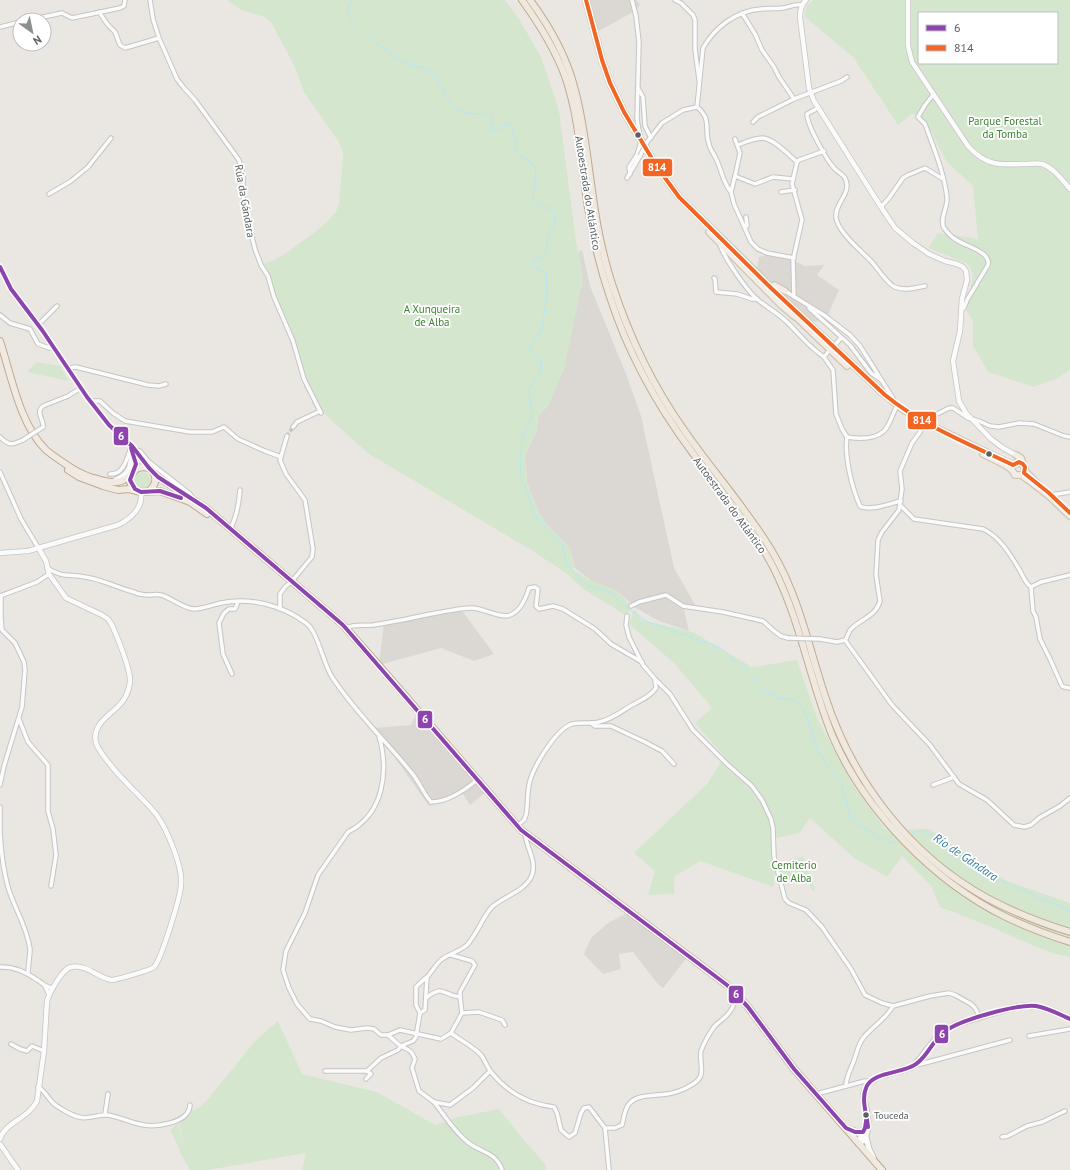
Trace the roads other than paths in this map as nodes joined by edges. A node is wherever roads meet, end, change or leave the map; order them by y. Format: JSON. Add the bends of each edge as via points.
{"nodes":[{"id":1,"x":125,"y":0,"type":"edge"},
{"id":2,"x":150,"y":0,"type":"edge"},
{"id":3,"x":522,"y":0,"type":"edge"},
{"id":4,"x":530,"y":0,"type":"edge"},
{"id":5,"x":583,"y":0,"type":"edge"},
{"id":6,"x":586,"y":0,"type":"edge"},
{"id":7,"x":632,"y":0,"type":"edge"},
{"id":8,"x":675,"y":0,"type":"edge"},
{"id":9,"x":806,"y":0,"type":"edge"},
{"id":10,"x":908,"y":0,"type":"edge"},
{"id":11,"x":801,"y":5,"type":"junction"},
{"id":12,"x":99,"y":12,"type":"junction"},
{"id":13,"x":742,"y":13,"type":"junction"},
{"id":14,"x":52,"y":15,"type":"edge"},
{"id":15,"x":12,"y":24,"type":"edge"},
{"id":16,"x":0,"y":27,"type":"edge"},
{"id":17,"x":159,"y":38,"type":"junction"},
{"id":18,"x":847,"y":77,"type":"dead end"},
{"id":19,"x":700,"y":83,"type":"junction"},
{"id":20,"x":637,"y":87,"type":"junction"},
{"id":21,"x":811,"y":93,"type":"junction"},
{"id":22,"x":933,"y":96,"type":"junction"},
{"id":23,"x":794,"y":99,"type":"junction"},
{"id":24,"x":696,"y":107,"type":"junction"},
{"id":25,"x":818,"y":108,"type":"junction"},
{"id":26,"x":753,"y":122,"type":"dead end"},
{"id":27,"x":111,"y":138,"type":"dead end"},
{"id":28,"x":650,"y":138,"type":"junction"},
{"id":29,"x":735,"y":139,"type":"dead end"},
{"id":30,"x":641,"y":144,"type":"junction"},
{"id":31,"x":738,"y":145,"type":"junction"},
{"id":32,"x":824,"y":151,"type":"junction"},
{"id":33,"x":797,"y":162,"type":"junction"},
{"id":34,"x":630,"y":174,"type":"junction"},
{"id":35,"x":735,"y":176,"type":"junction"},
{"id":36,"x":627,"y":178,"type":"dead end"},
{"id":37,"x":793,"y":179,"type":"junction"},
{"id":38,"x":943,"y":179,"type":"junction"},
{"id":39,"x":1070,"y":189,"type":"edge"},
{"id":40,"x":795,"y":190,"type":"junction"},
{"id":41,"x":731,"y":192,"type":"junction"},
{"id":42,"x":781,"y":192,"type":"dead end"},
{"id":43,"x":49,"y":194,"type":"dead end"},
{"id":44,"x":881,"y":207,"type":"junction"},
{"id":45,"x":746,"y":217,"type":"dead end"},
{"id":46,"x":745,"y":228,"type":"junction"},
{"id":47,"x":718,"y":242,"type":"junction"},
{"id":48,"x":794,"y":258,"type":"junction"},
{"id":49,"x":0,"y":267,"type":"edge"},
{"id":50,"x":745,"y":268,"type":"junction"},
{"id":51,"x":714,"y":278,"type":"dead end"},
{"id":52,"x":925,"y":286,"type":"dead end"},
{"id":53,"x":772,"y":287,"type":"junction"},
{"id":54,"x":785,"y":292,"type":"junction"},
{"id":55,"x":780,"y":296,"type":"junction"},
{"id":56,"x":794,"y":296,"type":"junction"},
{"id":57,"x":757,"y":299,"type":"junction"},
{"id":58,"x":804,"y":303,"type":"junction"},
{"id":59,"x":57,"y":306,"type":"dead end"},
{"id":60,"x":961,"y":309,"type":"junction"},
{"id":61,"x":0,"y":315,"type":"edge"},
{"id":62,"x":797,"y":318,"type":"junction"},
{"id":63,"x":38,"y":325,"type":"junction"},
{"id":64,"x":841,"y":338,"type":"junction"},
{"id":65,"x":0,"y":342,"type":"edge"},
{"id":66,"x":834,"y":345,"type":"dead end"},
{"id":67,"x":54,"y":347,"type":"junction"},
{"id":68,"x":828,"y":352,"type":"dead end"},
{"id":69,"x":824,"y":357,"type":"junction"},
{"id":70,"x":67,"y":366,"type":"junction"},
{"id":71,"x":880,"y":379,"type":"junction"},
{"id":72,"x":166,"y":384,"type":"dead end"},
{"id":73,"x":79,"y":386,"type":"junction"},
{"id":74,"x":90,"y":401,"type":"junction"},
{"id":75,"x":896,"y":406,"type":"junction"},
{"id":76,"x":973,"y":420,"type":"junction"},
{"id":77,"x":293,"y":427,"type":"tunnel mouth"},
{"id":78,"x":287,"y":436,"type":"tunnel mouth"},
{"id":79,"x":0,"y":437,"type":"edge"},
{"id":80,"x":847,"y":437,"type":"junction"},
{"id":81,"x":1070,"y":437,"type":"edge"},
{"id":82,"x":131,"y":447,"type":"junction"},
{"id":83,"x":46,"y":449,"type":"junction"},
{"id":84,"x":1016,"y":455,"type":"junction"},
{"id":85,"x":281,"y":457,"type":"junction"},
{"id":86,"x":1023,"y":464,"type":"junction"},
{"id":87,"x":1014,"y":466,"type":"junction"},
{"id":88,"x":134,"y":470,"type":"junction"},
{"id":89,"x":151,"y":470,"type":"junction"},
{"id":90,"x":0,"y":472,"type":"edge"},
{"id":91,"x":1023,"y":473,"type":"junction"},
{"id":92,"x":110,"y":474,"type":"dead end"},
{"id":93,"x":130,"y":476,"type":"junction"},
{"id":94,"x":108,"y":482,"type":"junction"},
{"id":95,"x":240,"y":490,"type":"dead end"},
{"id":96,"x":149,"y":491,"type":"junction"},
{"id":97,"x":139,"y":492,"type":"junction"},
{"id":98,"x":1070,"y":492,"type":"edge"},
{"id":99,"x":1051,"y":495,"type":"junction"},
{"id":100,"x":192,"y":498,"type":"junction"},
{"id":101,"x":901,"y":501,"type":"junction"},
{"id":102,"x":900,"y":506,"type":"junction"},
{"id":103,"x":1070,"y":513,"type":"edge"},
{"id":104,"x":1070,"y":516,"type":"edge"},
{"id":105,"x":224,"y":525,"type":"junction"},
{"id":106,"x":230,"y":530,"type":"junction"},
{"id":107,"x":39,"y":549,"type":"junction"},
{"id":108,"x":0,"y":553,"type":"edge"},
{"id":109,"x":47,"y":568,"type":"junction"},
{"id":110,"x":49,"y":574,"type":"junction"},
{"id":111,"x":1070,"y":575,"type":"edge"},
{"id":112,"x":292,"y":581,"type":"junction"},
{"id":113,"x":1031,"y":587,"type":"junction"},
{"id":114,"x":1,"y":596,"type":"edge"},
{"id":115,"x":238,"y":602,"type":"junction"},
{"id":116,"x":632,"y":606,"type":"dead end"},
{"id":117,"x":280,"y":609,"type":"junction"},
{"id":118,"x":627,"y":616,"type":"dead end"},
{"id":119,"x":346,"y":628,"type":"junction"},
{"id":120,"x":845,"y":640,"type":"junction"},
{"id":121,"x":642,"y":662,"type":"junction"},
{"id":122,"x":232,"y":674,"type":"dead end"},
{"id":123,"x":654,"y":679,"type":"junction"},
{"id":124,"x":1070,"y":688,"type":"edge"},
{"id":125,"x":19,"y":719,"type":"junction"},
{"id":126,"x":591,"y":723,"type":"junction"},
{"id":127,"x":379,"y":736,"type":"junction"},
{"id":128,"x":674,"y":764,"type":"dead end"},
{"id":129,"x":954,"y":777,"type":"junction"},
{"id":130,"x":477,"y":780,"type":"junction"},
{"id":131,"x":0,"y":785,"type":"edge"},
{"id":132,"x":933,"y":785,"type":"dead end"},
{"id":133,"x":1070,"y":798,"type":"edge"},
{"id":134,"x":0,"y":807,"type":"edge"},
{"id":135,"x":517,"y":826,"type":"junction"},
{"id":136,"x":0,"y":831,"type":"edge"},
{"id":137,"x":525,"y":833,"type":"junction"},
{"id":138,"x":51,"y":886,"type":"dead end"},
{"id":139,"x":1070,"y":932,"type":"edge"},
{"id":140,"x":1070,"y":942,"type":"edge"},
{"id":141,"x":451,"y":955,"type":"junction"},
{"id":142,"x":0,"y":967,"type":"edge"},
{"id":143,"x":28,"y":974,"type":"junction"},
{"id":144,"x":427,"y":977,"type":"junction"},
{"id":145,"x":45,"y":986,"type":"junction"},
{"id":146,"x":53,"y":988,"type":"junction"},
{"id":147,"x":49,"y":995,"type":"junction"},
{"id":148,"x":737,"y":995,"type":"junction"},
{"id":149,"x":460,"y":996,"type":"junction"},
{"id":150,"x":426,"y":998,"type":"junction"},
{"id":151,"x":893,"y":1006,"type":"junction"},
{"id":152,"x":462,"y":1013,"type":"junction"},
{"id":153,"x":420,"y":1014,"type":"junction"},
{"id":154,"x":980,"y":1017,"type":"junction"},
{"id":155,"x":1070,"y":1019,"type":"edge"},
{"id":156,"x":505,"y":1025,"type":"dead end"},
{"id":157,"x":1070,"y":1029,"type":"edge"},
{"id":158,"x":451,"y":1033,"type":"junction"},
{"id":159,"x":418,"y":1034,"type":"junction"},
{"id":160,"x":388,"y":1035,"type":"junction"},
{"id":161,"x":1030,"y":1036,"type":"dead end"},
{"id":162,"x":1010,"y":1040,"type":"dead end"},
{"id":163,"x":11,"y":1044,"type":"dead end"},
{"id":164,"x":401,"y":1046,"type":"junction"},
{"id":165,"x":44,"y":1051,"type":"junction"},
{"id":166,"x":916,"y":1064,"type":"junction"},
{"id":167,"x":325,"y":1071,"type":"dead end"},
{"id":168,"x":367,"y":1071,"type":"junction"},
{"id":169,"x":490,"y":1071,"type":"junction"},
{"id":170,"x":366,"y":1079,"type":"dead end"},
{"id":171,"x":870,"y":1082,"type":"junction"},
{"id":172,"x":846,"y":1086,"type":"junction"},
{"id":173,"x":38,"y":1087,"type":"junction"},
{"id":174,"x":108,"y":1094,"type":"dead end"},
{"id":175,"x":818,"y":1094,"type":"junction"},
{"id":176,"x":434,"y":1102,"type":"junction"},
{"id":177,"x":190,"y":1105,"type":"dead end"},
{"id":178,"x":1065,"y":1111,"type":"dead end"},
{"id":179,"x":105,"y":1114,"type":"junction"},
{"id":180,"x":605,"y":1128,"type":"junction"},
{"id":181,"x":845,"y":1128,"type":"junction"},
{"id":182,"x":865,"y":1133,"type":"junction"},
{"id":183,"x":1002,"y":1137,"type":"dead end"},
{"id":184,"x":0,"y":1139,"type":"edge"},
{"id":185,"x":859,"y":1143,"type":"junction"},
{"id":186,"x":0,"y":1144,"type":"edge"},
{"id":187,"x":873,"y":1162,"type":"junction"},
{"id":188,"x":18,"y":1170,"type":"edge"},
{"id":189,"x":502,"y":1170,"type":"edge"},
{"id":190,"x":610,"y":1170,"type":"edge"},
{"id":191,"x":878,"y":1170,"type":"edge"},
{"id":192,"x":882,"y":1170,"type":"edge"}],
"edges":[{"from":1,"to":12,"type":"street","via":[[124,6]]},
{"from":2,"to":17,"type":"street","name":"Rúa da Gándara"},
{"from":3,"to":140,"type":"highway","name":"Autoestrada do Atlántico","via":[[544,31],[566,80],[574,106],[595,245],[605,282],[632,354],[659,406],[693,455],[731,502],[768,557],[782,587],[832,735],[849,770],[871,803],[896,833],[939,874],[1003,916],[1038,932]]},
{"from":4,"to":139,"type":"highway","name":"Autoestrada do Atlántico","via":[[558,44],[575,88],[584,128],[602,247],[611,281],[631,335],[673,415],[746,511],[775,556],[798,608],[834,723],[855,766],[890,817],[916,844],[956,877],[986,897],[1020,914]]},
{"from":5,"to":30,"type":"main road","via":[[610,92]]},
{"from":6,"to":30,"type":"main road","via":[[610,83]]},
{"from":7,"to":20,"type":"street","via":[[639,42]]},
{"from":8,"to":19,"type":"street","via":[[693,15],[695,20],[696,66]]},
{"from":9,"to":11,"type":"street"},
{"from":10,"to":22,"type":"street","via":[[910,56]]},
{"from":11,"to":13,"type":"street"},
{"from":11,"to":21,"type":"street","via":[[800,17]]},
{"from":12,"to":14,"type":"street","via":[[72,18],[62,13]]},
{"from":12,"to":17,"type":"street","via":[[115,32],[120,45],[125,48]]},
{"from":13,"to":19,"type":"street","via":[[733,17],[703,48]]},
{"from":13,"to":23,"type":"street","via":[[762,50]]},
{"from":15,"to":16,"type":"street"},
{"from":17,"to":77,"type":"street","name":"Rúa da Gándara","via":[[180,84],[196,100],[239,160],[243,176],[246,217],[255,250],[293,341],[304,379],[321,412],[297,422]]},
{"from":18,"to":21,"type":"street"},
{"from":19,"to":24,"type":"street"},
{"from":20,"to":28,"type":"street","via":[[643,97],[645,126]]},
{"from":20,"to":30,"type":"street","via":[[637,119]]},
{"from":21,"to":23,"type":"street"},
{"from":21,"to":25,"type":"street"},
{"from":22,"to":38,"type":"street","via":[[918,117],[925,124]]},
{"from":22,"to":39,"type":"street","via":[[968,146],[982,159],[1002,165],[1043,164]]},
{"from":23,"to":26,"type":"street"},
{"from":24,"to":28,"type":"street","via":[[683,110],[662,123]]},
{"from":24,"to":41,"type":"street","via":[[705,117],[708,143]]},
{"from":25,"to":32,"type":"street","via":[[808,112],[807,116],[813,133]]},
{"from":25,"to":44,"type":"street"},
{"from":27,"to":43,"type":"street","via":[[88,167]]},
{"from":28,"to":34,"type":"street","bridge":true},
{"from":29,"to":31,"type":"street"},
{"from":30,"to":34,"type":"street","via":[[629,167]]},
{"from":30,"to":47,"type":"main road","via":[[671,194]]},
{"from":30,"to":53,"type":"main road","via":[[679,197]]},
{"from":31,"to":33,"type":"street","via":[[763,138],[778,146]]},
{"from":31,"to":35,"type":"street","via":[[740,158]]},
{"from":32,"to":33,"type":"street"},
{"from":32,"to":52,"type":"street","via":[[834,168],[847,182],[846,195],[840,202],[836,214],[841,230],[892,286],[911,289]]},
{"from":33,"to":37,"type":"street"},
{"from":34,"to":36,"type":"street"},
{"from":35,"to":37,"type":"street","via":[[755,184],[773,177]]},
{"from":35,"to":41,"type":"street"},
{"from":37,"to":40,"type":"street"},
{"from":38,"to":44,"type":"street","via":[[925,168],[908,175]]},
{"from":38,"to":60,"type":"street","via":[[948,199],[943,226],[955,240],[982,253],[989,261],[964,308]]},
{"from":40,"to":42,"type":"street"},
{"from":40,"to":48,"type":"street","via":[[802,220]]},
{"from":41,"to":46,"type":"street"},
{"from":44,"to":60,"type":"street","via":[[895,228],[913,243],[929,254],[964,269],[968,280]]},
{"from":45,"to":46,"type":"street"},
{"from":46,"to":48,"type":"street","via":[[749,239],[758,249]]},
{"from":47,"to":50,"type":"main road"},
{"from":47,"to":57,"type":"street","via":[[742,282]]},
{"from":48,"to":56,"type":"street"},
{"from":49,"to":63,"type":"street","via":[[12,289]]},
{"from":50,"to":53,"type":"main road","via":[[767,287]]},
{"from":50,"to":62,"type":"main road"},
{"from":51,"to":57,"type":"street","via":[[716,292]]},
{"from":53,"to":54,"type":"main road"},
{"from":53,"to":55,"type":"main road"},
{"from":53,"to":62,"type":"main road","via":[[772,292]]},
{"from":54,"to":55,"type":"main road"},
{"from":54,"to":56,"type":"street"},
{"from":55,"to":75,"type":"main road"},
{"from":56,"to":58,"type":"street"},
{"from":57,"to":69,"type":"street","via":[[788,323],[802,340]]},
{"from":58,"to":64,"type":"street"},
{"from":58,"to":71,"type":"street","via":[[850,335],[860,346]]},
{"from":59,"to":63,"type":"street"},
{"from":60,"to":76,"type":"street","via":[[960,331],[953,361],[959,401]]},
{"from":61,"to":67,"type":"street","via":[[10,323],[30,329],[38,344]]},
{"from":62,"to":75,"type":"main road","via":[[884,400]]},
{"from":63,"to":67,"type":"street"},
{"from":64,"to":66,"type":"street"},
{"from":64,"to":71,"type":"street","via":[[850,345],[871,373]]},
{"from":65,"to":83,"type":"highway","via":[[20,404],[31,428]]},
{"from":67,"to":70,"type":"street"},
{"from":68,"to":69,"type":"street"},
{"from":69,"to":80,"type":"street","via":[[833,370],[836,414]]},
{"from":70,"to":72,"type":"street","via":[[148,385]]},
{"from":70,"to":73,"type":"street"},
{"from":71,"to":75,"type":"street"},
{"from":73,"to":74,"type":"street"},
{"from":73,"to":79,"type":"street","bridge":true,"via":[[68,396],[43,406],[39,413],[43,427],[23,440],[13,444],[6,443]]},
{"from":74,"to":82,"type":"street"},
{"from":74,"to":85,"type":"street","via":[[100,401],[124,421],[190,432],[212,432],[224,427],[238,439]]},
{"from":75,"to":80,"type":"street","via":[[883,431],[870,438]]},
{"from":75,"to":87,"type":"main road"},
{"from":76,"to":81,"type":"street","via":[[994,427],[1019,423],[1034,424]]},
{"from":76,"to":84,"type":"street","via":[[1000,446]]},
{"from":76,"to":101,"type":"street","bridge":true,"via":[[953,408],[929,418],[912,443],[900,471]]},
{"from":78,"to":85,"type":"street"},
{"from":80,"to":101,"type":"street","via":[[848,462],[860,506],[874,508]]},
{"from":82,"to":88,"type":"street","via":[[136,461]]},
{"from":82,"to":89,"type":"street"},
{"from":82,"to":92,"type":"street","via":[[123,469]]},
{"from":82,"to":94,"type":"street","via":[[132,459],[129,469],[120,478]]},
{"from":82,"to":100,"type":"street","via":[[140,451],[149,462]]},
{"from":83,"to":94,"type":"highway","via":[[70,467]]},
{"from":83,"to":97,"type":"highway","via":[[79,477],[118,490],[129,489]]},
{"from":84,"to":86,"type":"main road","via":[[1021,458]]},
{"from":84,"to":87,"type":"main road"},
{"from":85,"to":112,"type":"street","via":[[286,474],[305,500],[313,549],[312,557]]},
{"from":86,"to":87,"type":"main road"},
{"from":86,"to":91,"type":"main road"},
{"from":87,"to":91,"type":"main road","via":[[1015,475]]},
{"from":88,"to":89,"type":"highway","via":[[143,467]]},
{"from":88,"to":93,"type":"highway"},
{"from":89,"to":96,"type":"highway","via":[[156,482]]},
{"from":89,"to":100,"type":"highway"},
{"from":90,"to":107,"type":"street","via":[[21,519]]},
{"from":91,"to":99,"type":"main road"},
{"from":91,"to":104,"type":"main road"},
{"from":93,"to":94,"type":"highway","via":[[116,483]]},
{"from":93,"to":97,"type":"highway","via":[[132,486]]},
{"from":95,"to":106,"type":"street","via":[[240,501]]},
{"from":96,"to":97,"type":"highway"},
{"from":96,"to":105,"type":"highway","via":[[160,491],[190,502]]},
{"from":97,"to":107,"type":"street","via":[[142,500],[138,508],[124,522]]},
{"from":98,"to":99,"type":"street"},
{"from":99,"to":103,"type":"main road"},
{"from":100,"to":105,"type":"highway"},
{"from":101,"to":102,"type":"street"},
{"from":102,"to":113,"type":"street","via":[[914,519],[983,529],[993,534],[1020,569],[1026,584]]},
{"from":102,"to":120,"type":"street","via":[[878,540],[876,575],[879,605],[850,630]]},
{"from":105,"to":106,"type":"highway"},
{"from":106,"to":112,"type":"highway"},
{"from":107,"to":108,"type":"street"},
{"from":107,"to":109,"type":"street"},
{"from":109,"to":110,"type":"street"},
{"from":109,"to":115,"type":"street","via":[[58,574],[86,577],[135,593],[160,595],[190,608]]},
{"from":110,"to":114,"type":"street","via":[[37,582]]},
{"from":110,"to":146,"type":"street","via":[[66,598],[102,615],[112,625],[129,670],[130,683],[122,703],[100,723],[96,732],[96,743],[120,776],[158,817],[176,857],[182,880],[179,900],[154,967],[112,980],[86,968],[72,967],[64,972]]},
{"from":111,"to":113,"type":"street"},
{"from":112,"to":117,"type":"street","via":[[280,594]]},
{"from":112,"to":119,"type":"highway"},
{"from":113,"to":124,"type":"street","via":[[1040,639],[1062,686]]},
{"from":114,"to":125,"type":"street","via":[[2,630],[14,643],[25,666]]},
{"from":115,"to":117,"type":"street","via":[[256,602]]},
{"from":115,"to":122,"type":"street","via":[[235,609],[229,609],[224,613],[219,623],[223,654]]},
{"from":116,"to":120,"type":"street","bridge":true,"via":[[666,595],[683,606],[763,621],[774,632],[788,638],[837,642]]},
{"from":117,"to":127,"type":"street","via":[[312,628],[328,671]]},
{"from":118,"to":121,"type":"street","via":[[629,637]]},
{"from":119,"to":121,"type":"street","via":[[460,608],[480,608],[509,616],[524,601],[529,588],[535,587],[538,591],[537,608],[553,606],[563,609],[595,628],[611,644]]},
{"from":119,"to":130,"type":"highway"},
{"from":120,"to":129,"type":"street","via":[[892,705],[930,745]]},
{"from":121,"to":123,"type":"street"},
{"from":123,"to":126,"type":"street","via":[[656,688],[650,695],[610,718]]},
{"from":123,"to":151,"type":"street","via":[[670,694],[693,730],[752,786],[762,800],[771,819],[776,865],[787,901],[806,910],[822,927],[851,969],[865,995]]},
{"from":125,"to":131,"type":"street"},
{"from":125,"to":138,"type":"street","via":[[28,742],[48,765],[48,811],[56,855]]},
{"from":126,"to":128,"type":"street","via":[[595,726],[611,726],[645,742],[662,751]]},
{"from":126,"to":135,"type":"street","via":[[566,726],[551,742],[531,777],[526,815]]},
{"from":127,"to":130,"type":"street","via":[[413,773],[431,802],[438,802],[465,790]]},
{"from":127,"to":160,"type":"street","via":[[383,749],[381,794],[372,811],[348,832],[318,875],[305,913],[286,951],[283,970],[297,1004],[310,1018],[334,1027],[351,1030],[374,1029],[381,1035]]},
{"from":129,"to":132,"type":"street"},
{"from":129,"to":133,"type":"street","via":[[959,784],[987,800],[1019,827],[1031,825]]},
{"from":130,"to":135,"type":"highway"},
{"from":134,"to":136,"type":"street"},
{"from":135,"to":137,"type":"highway"},
{"from":136,"to":143,"type":"street","via":[[2,858],[9,888],[28,937]]},
{"from":137,"to":141,"type":"street","via":[[534,866],[529,880],[491,908],[475,936]]},
{"from":137,"to":148,"type":"highway"},
{"from":141,"to":144,"type":"street","via":[[441,960]]},
{"from":141,"to":149,"type":"street","via":[[472,961],[475,965]]},
{"from":142,"to":143,"type":"street","via":[[17,969]]},
{"from":143,"to":145,"type":"street"},
{"from":144,"to":150,"type":"street"},
{"from":144,"to":153,"type":"street","via":[[416,987],[416,1005]]},
{"from":145,"to":146,"type":"street"},
{"from":145,"to":147,"type":"street"},
{"from":146,"to":147,"type":"street"},
{"from":147,"to":165,"type":"street"},
{"from":148,"to":175,"type":"highway","via":[[794,1069]]},
{"from":148,"to":180,"type":"street","via":[[734,1006],[715,1026],[705,1042],[701,1052],[702,1073],[699,1080],[669,1094],[633,1100],[626,1109],[622,1124],[615,1128]]},
{"from":149,"to":150,"type":"street","via":[[452,996],[437,990]]},
{"from":149,"to":152,"type":"street"},
{"from":150,"to":153,"type":"street","via":[[425,1010]]},
{"from":151,"to":154,"type":"street","via":[[948,993],[971,1004]]},
{"from":151,"to":172,"type":"street","via":[[890,1013],[863,1037],[857,1048]]},
{"from":152,"to":156,"type":"street","via":[[479,1012],[502,1020]]},
{"from":152,"to":158,"type":"street"},
{"from":153,"to":159,"type":"street"},
{"from":154,"to":155,"type":"main road","via":[[1024,1006],[1048,1008]]},
{"from":154,"to":166,"type":"main road","via":[[952,1026],[941,1033]]},
{"from":157,"to":161,"type":"street"},
{"from":158,"to":159,"type":"street","via":[[440,1039]]},
{"from":158,"to":169,"type":"street","via":[[482,1056]]},
{"from":159,"to":160,"type":"street","via":[[400,1030]]},
{"from":159,"to":164,"type":"street","via":[[413,1041]]},
{"from":160,"to":164,"type":"street"},
{"from":162,"to":166,"type":"street"},
{"from":163,"to":165,"type":"street","via":[[27,1051],[32,1046]]},
{"from":164,"to":168,"type":"street","via":[[375,1062]]},
{"from":164,"to":176,"type":"street","via":[[411,1051],[415,1059],[412,1068],[419,1091]]},
{"from":165,"to":173,"type":"street"},
{"from":166,"to":171,"type":"main road"},
{"from":167,"to":168,"type":"street"},
{"from":168,"to":170,"type":"street","via":[[371,1074]]},
{"from":169,"to":176,"type":"street","via":[[450,1105]]},
{"from":169,"to":180,"type":"street","via":[[519,1097],[541,1106],[554,1107],[560,1130],[569,1137],[575,1133],[584,1108],[589,1108]]},
{"from":171,"to":172,"type":"street"},
{"from":171,"to":182,"type":"main road","via":[[864,1096],[868,1128]]},
{"from":172,"to":175,"type":"street"},
{"from":173,"to":179,"type":"street","via":[[57,1106],[80,1118]]},
{"from":173,"to":184,"type":"street","via":[[37,1101],[33,1108],[6,1128]]},
{"from":174,"to":179,"type":"street"},
{"from":175,"to":181,"type":"highway"},
{"from":176,"to":189,"type":"street","via":[[469,1144],[494,1157]]},
{"from":177,"to":179,"type":"street","via":[[190,1110],[181,1120],[153,1125],[137,1124]]},
{"from":178,"to":183,"type":"street"},
{"from":180,"to":190,"type":"street"},
{"from":181,"to":182,"type":"main road"},
{"from":181,"to":185,"type":"highway"},
{"from":181,"to":187,"type":"highway"},
{"from":182,"to":185,"type":"main road","via":[[863,1141]]},
{"from":182,"to":187,"type":"main road"},
{"from":185,"to":187,"type":"highway"},
{"from":186,"to":188,"type":"street"},
{"from":187,"to":191,"type":"highway"},
{"from":187,"to":192,"type":"highway"}]}
